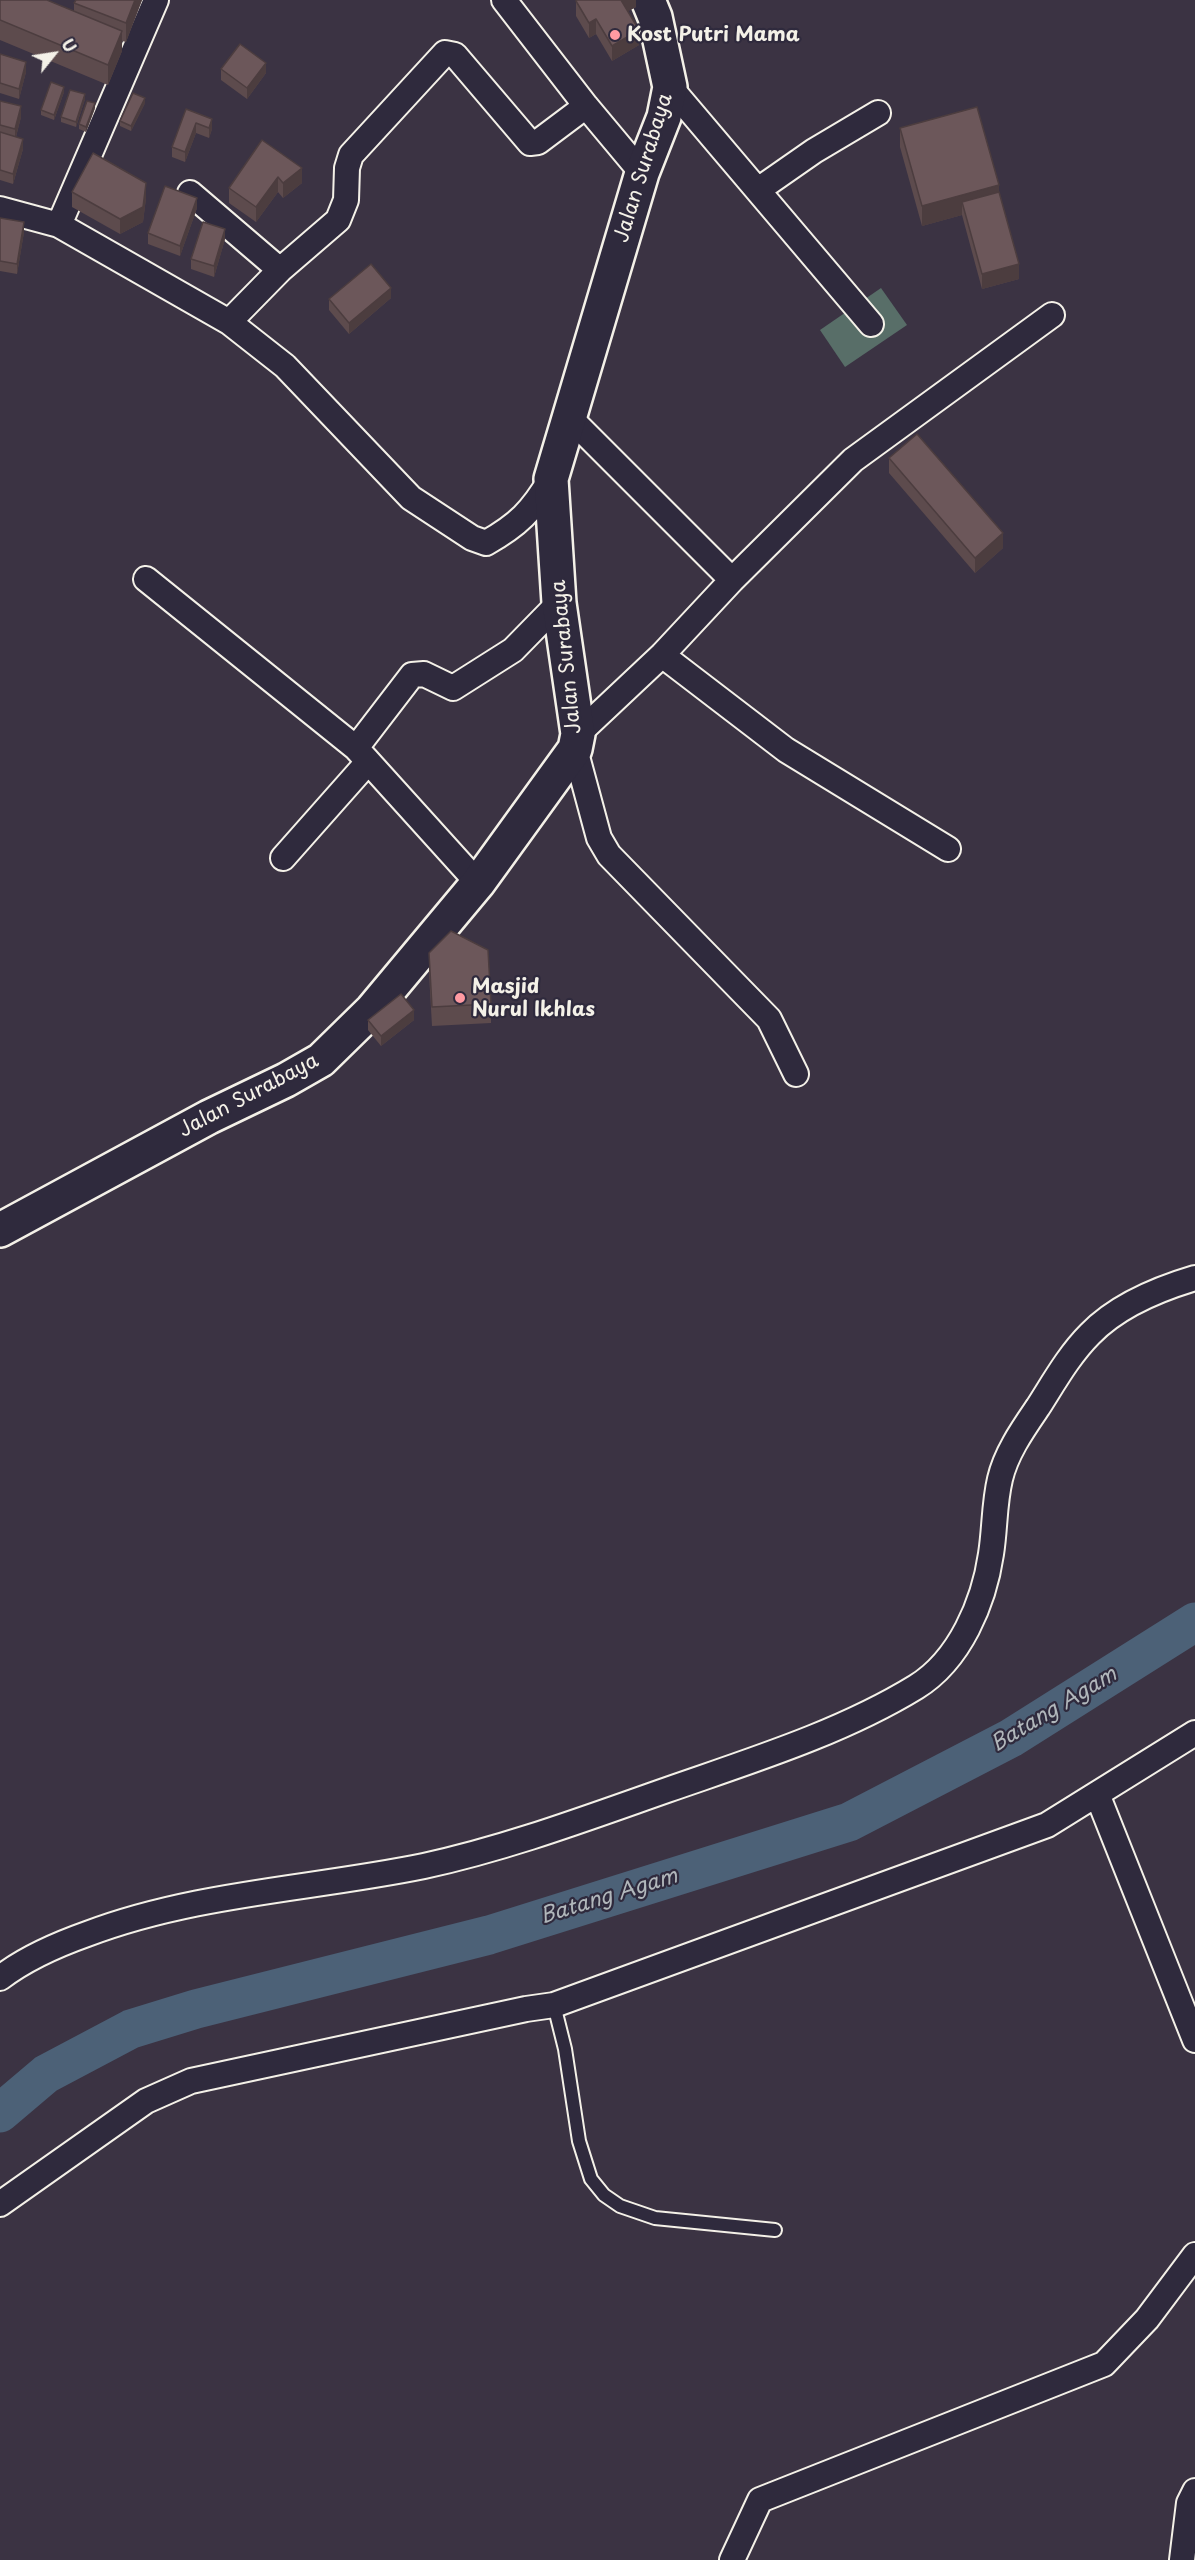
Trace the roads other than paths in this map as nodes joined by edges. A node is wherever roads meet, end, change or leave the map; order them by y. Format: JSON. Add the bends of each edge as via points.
{"nodes":[{"id":1,"x":156,"y":0,"type":"edge"},
{"id":2,"x":504,"y":0,"type":"edge"},
{"id":3,"x":648,"y":0,"type":"edge"},
{"id":4,"x":670,"y":87,"type":"junction"},
{"id":5,"x":586,"y":106,"type":"junction"},
{"id":6,"x":878,"y":113,"type":"dead end"},
{"id":7,"x":642,"y":173,"type":"junction"},
{"id":8,"x":758,"y":190,"type":"junction"},
{"id":9,"x":189,"y":193,"type":"edge"},
{"id":10,"x":0,"y":209,"type":"edge"},
{"id":11,"x":58,"y":225,"type":"junction"},
{"id":12,"x":280,"y":270,"type":"junction"},
{"id":13,"x":1052,"y":315,"type":"dead end"},
{"id":14,"x":229,"y":322,"type":"junction"},
{"id":15,"x":871,"y":324,"type":"dead end"},
{"id":16,"x":568,"y":416,"type":"junction"},
{"id":17,"x":551,"y":479,"type":"junction"},
{"id":18,"x":146,"y":579,"type":"dead end"},
{"id":19,"x":732,"y":580,"type":"junction"},
{"id":20,"x":559,"y":603,"type":"junction"},
{"id":21,"x":662,"y":655,"type":"junction"},
{"id":22,"x":577,"y":742,"type":"junction"},
{"id":23,"x":362,"y":755,"type":"junction"},
{"id":24,"x":948,"y":849,"type":"dead end"},
{"id":25,"x":283,"y":858,"type":"dead end"},
{"id":26,"x":478,"y":883,"type":"junction"},
{"id":27,"x":796,"y":1074,"type":"dead end"},
{"id":28,"x":0,"y":1230,"type":"edge"},
{"id":29,"x":1195,"y":1278,"type":"edge"},
{"id":30,"x":1195,"y":1732,"type":"edge"},
{"id":31,"x":1096,"y":1794,"type":"junction"},
{"id":32,"x":0,"y":1978,"type":"edge"},
{"id":33,"x":554,"y":2005,"type":"junction"},
{"id":34,"x":1195,"y":2040,"type":"edge"},
{"id":35,"x":0,"y":2204,"type":"edge"},
{"id":36,"x":775,"y":2229,"type":"dead end"},
{"id":37,"x":1195,"y":2255,"type":"edge"},
{"id":38,"x":1195,"y":2491,"type":"edge"},
{"id":39,"x":732,"y":2560,"type":"edge"},
{"id":40,"x":1182,"y":2560,"type":"edge"}],
"edges":[{"from":1,"to":11,"type":"street"},
{"from":2,"to":5,"type":"street"},
{"from":3,"to":4,"type":"street","name":"Jalan Surabaya"},
{"from":4,"to":7,"type":"street","name":"Jalan Surabaya","via":[[664,117]]},
{"from":4,"to":8,"type":"street"},
{"from":5,"to":7,"type":"street"},
{"from":5,"to":12,"type":"street","via":[[538,142],[530,143],[455,55],[445,53],[351,155],[346,168],[346,200],[338,220]]},
{"from":6,"to":8,"type":"street"},
{"from":7,"to":16,"type":"street","name":"Jalan Surabaya"},
{"from":8,"to":15,"type":"street"},
{"from":9,"to":12,"type":"street"},
{"from":10,"to":11,"type":"street"},
{"from":11,"to":14,"type":"street"},
{"from":12,"to":14,"type":"street"},
{"from":13,"to":19,"type":"street","via":[[853,460]]},
{"from":14,"to":17,"type":"street","via":[[285,366],[411,498],[472,538],[486,543],[505,532],[527,515]]},
{"from":16,"to":17,"type":"street","name":"Jalan Surabaya"},
{"from":16,"to":19,"type":"street"},
{"from":17,"to":20,"type":"street","name":"Jalan Surabaya"},
{"from":18,"to":23,"type":"street"},
{"from":19,"to":21,"type":"street"},
{"from":20,"to":22,"type":"street","name":"Jalan Surabaya"},
{"from":20,"to":23,"type":"street","via":[[513,650],[453,688],[424,674],[412,675]]},
{"from":21,"to":22,"type":"street"},
{"from":21,"to":24,"type":"street","via":[[786,750]]},
{"from":22,"to":26,"type":"street","name":"Jalan Surabaya"},
{"from":22,"to":27,"type":"street","via":[[599,838],[609,855],[769,1019]]},
{"from":23,"to":25,"type":"street"},
{"from":23,"to":26,"type":"street"},
{"from":26,"to":28,"type":"street","name":"Jalan Surabaya","via":[[372,1010],[321,1060]]},
{"from":29,"to":32,"type":"street","via":[[1163,1287],[1121,1310],[1092,1332],[1075,1352],[1006,1459],[996,1501],[985,1590],[940,1668],[918,1686],[800,1744],[543,1833],[429,1865],[213,1899],[119,1921],[62,1943]]},
{"from":30,"to":31,"type":"street"},
{"from":31,"to":33,"type":"street","via":[[1047,1826]]},
{"from":31,"to":34,"type":"street"},
{"from":33,"to":35,"type":"street","via":[[191,2081],[146,2100]]},
{"from":33,"to":36,"type":"lane","via":[[579,2141],[591,2179],[604,2195],[620,2206],[655,2218]]},
{"from":37,"to":39,"type":"street","via":[[1147,2319],[1104,2364],[760,2500]]},
{"from":38,"to":40,"type":"street","via":[[1189,2503]]}]}
